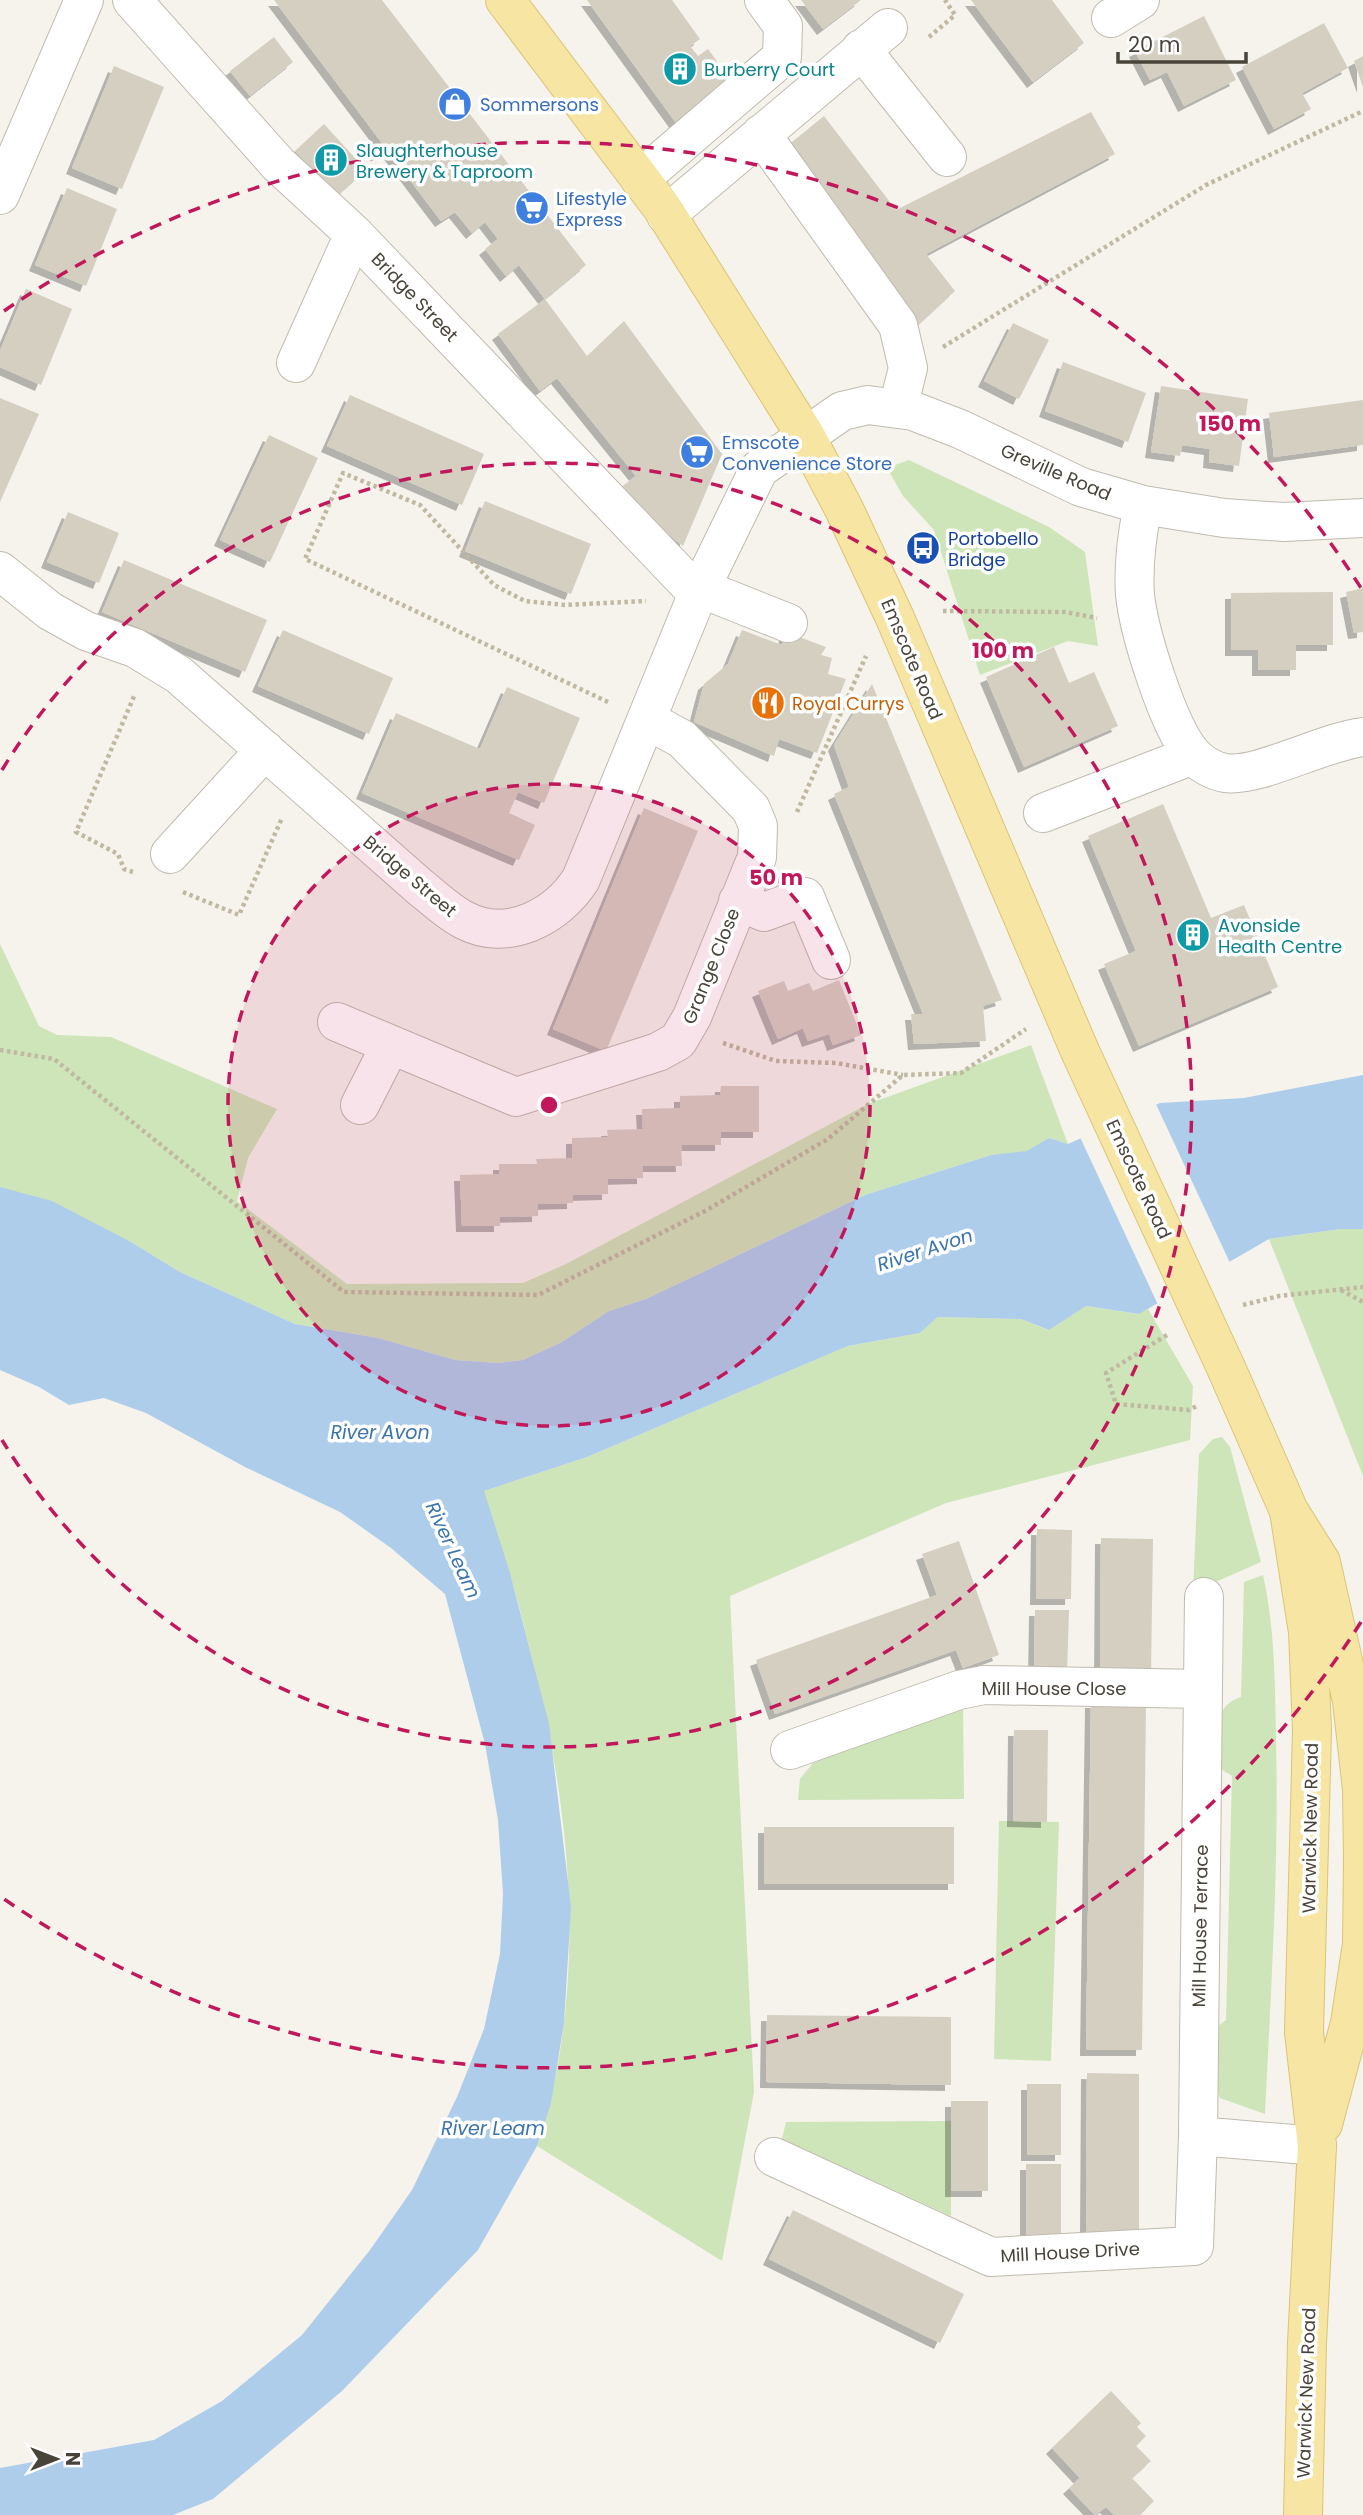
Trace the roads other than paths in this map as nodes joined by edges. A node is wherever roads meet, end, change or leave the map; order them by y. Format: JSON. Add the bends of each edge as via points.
{"nodes":[{"id":1,"x":84,"y":0,"type":"edge"},
{"id":2,"x":132,"y":0,"type":"edge"},
{"id":3,"x":505,"y":0,"type":"edge"},
{"id":4,"x":764,"y":0,"type":"edge"},
{"id":5,"x":761,"y":134,"type":"junction"},
{"id":6,"x":947,"y":157,"type":"dead end"},
{"id":7,"x":640,"y":179,"type":"junction"},
{"id":8,"x":0,"y":195,"type":"edge"},
{"id":9,"x":666,"y":215,"type":"junction"},
{"id":10,"x":354,"y":234,"type":"junction"},
{"id":11,"x":296,"y":363,"type":"dead end"},
{"id":12,"x":898,"y":408,"type":"junction"},
{"id":13,"x":805,"y":435,"type":"junction"},
{"id":14,"x":1143,"y":505,"type":"junction"},
{"id":15,"x":1363,"y":518,"type":"edge"},
{"id":16,"x":0,"y":571,"type":"edge"},
{"id":17,"x":698,"y":593,"type":"junction"},
{"id":18,"x":788,"y":622,"type":"dead end"},
{"id":19,"x":647,"y":720,"type":"junction"},
{"id":20,"x":1363,"y":737,"type":"edge"},
{"id":21,"x":265,"y":750,"type":"junction"},
{"id":22,"x":1193,"y":755,"type":"junction"},
{"id":23,"x":1043,"y":813,"type":"dead end"},
{"id":24,"x":170,"y":854,"type":"dead end"},
{"id":25,"x":738,"y":901,"type":"junction"},
{"id":26,"x":831,"y":960,"type":"dead end"},
{"id":27,"x":337,"y":1022,"type":"dead end"},
{"id":28,"x":390,"y":1046,"type":"junction"},
{"id":29,"x":360,"y":1105,"type":"dead end"},
{"id":30,"x":1227,"y":1370,"type":"joint"},
{"id":31,"x":1289,"y":1511,"type":"junction"},
{"id":32,"x":1321,"y":1562,"type":"junction"},
{"id":33,"x":1204,"y":1597,"type":"dead end"},
{"id":34,"x":1363,"y":1632,"type":"edge"},
{"id":35,"x":1202,"y":1689,"type":"junction"},
{"id":36,"x":790,"y":1750,"type":"dead end"},
{"id":37,"x":1363,"y":1861,"type":"edge"},
{"id":38,"x":1309,"y":1889,"type":"junction"},
{"id":39,"x":1362,"y":1944,"type":"edge"},
{"id":40,"x":1198,"y":2136,"type":"junction"},
{"id":41,"x":1317,"y":2146,"type":"junction"},
{"id":42,"x":774,"y":2157,"type":"dead end"},
{"id":43,"x":1303,"y":2515,"type":"edge"}],
"edges":[{"from":1,"to":8,"type":"street"},
{"from":2,"to":10,"type":"street","name":"Bridge Street","via":[[278,164]]},
{"from":3,"to":7,"type":"main road","name":"Emscote Road"},
{"from":4,"to":7,"type":"street","via":[[783,26],[782,57]]},
{"from":5,"to":6,"type":"street","via":[[874,38]]},
{"from":5,"to":9,"type":"street"},
{"from":5,"to":12,"type":"street","via":[[898,325],[908,368]]},
{"from":7,"to":9,"type":"main road","name":"Emscote Road"},
{"from":9,"to":13,"type":"main road","name":"Emscote Road"},
{"from":10,"to":11,"type":"street"},
{"from":10,"to":17,"type":"street","name":"Bridge Street"},
{"from":12,"to":13,"type":"street","name":"Greville Road","via":[[851,408]]},
{"from":12,"to":14,"type":"street","name":"Greville Road","via":[[960,429],[1082,487]]},
{"from":13,"to":17,"type":"street","name":"Bridge Street","via":[[759,469]]},
{"from":13,"to":30,"type":"main road","name":"Emscote Road","bridge":true,"via":[[895,618],[1079,1049]]},
{"from":14,"to":15,"type":"street","name":"Greville Road","via":[[1284,522]]},
{"from":14,"to":22,"type":"street","via":[[1135,562],[1140,628],[1155,674]]},
{"from":16,"to":21,"type":"street","name":"Bridge Street","via":[[50,611],[95,635],[135,648],[179,675]]},
{"from":17,"to":18,"type":"street"},
{"from":17,"to":19,"type":"street","name":"Bridge Street"},
{"from":19,"to":21,"type":"street","name":"Bridge Street","via":[[573,891],[533,921],[496,930],[462,920]]},
{"from":19,"to":25,"type":"street","name":"Grange Close","via":[[682,739],[751,809],[758,826],[758,849]]},
{"from":20,"to":22,"type":"street","via":[[1320,746],[1239,774],[1221,772]]},
{"from":21,"to":24,"type":"street"},
{"from":22,"to":23,"type":"street"},
{"from":25,"to":26,"type":"street","via":[[764,912],[805,897]]},
{"from":25,"to":28,"type":"street","name":"Grange Close","via":[[686,1030],[668,1048],[521,1097]]},
{"from":27,"to":28,"type":"street","name":"Grange Close"},
{"from":28,"to":29,"type":"street"},
{"from":30,"to":31,"type":"main road","name":"Warwick New Road"},
{"from":31,"to":32,"type":"main road","name":"Warwick New Road"},
{"from":31,"to":38,"type":"main road","name":"Warwick New Road","via":[[1309,1649]]},
{"from":32,"to":34,"type":"main road"},
{"from":32,"to":37,"type":"main road","name":"Warwick New Road","via":[[1355,1724]]},
{"from":33,"to":35,"type":"street","name":"Mill House Terrace"},
{"from":35,"to":36,"type":"street","name":"Mill House Close","via":[[984,1685]]},
{"from":35,"to":40,"type":"street","name":"Mill House Terrace"},
{"from":37,"to":38,"type":"main road","via":[[1337,1870]]},
{"from":37,"to":39,"type":"main road","name":"Warwick New Road"},
{"from":38,"to":39,"type":"main road"},
{"from":38,"to":41,"type":"main road","name":"Warwick New Road","via":[[1304,2032]]},
{"from":39,"to":41,"type":"main road","name":"Warwick New Road","via":[[1350,2023]]},
{"from":40,"to":41,"type":"street"},
{"from":40,"to":42,"type":"street","name":"Mill House Drive","via":[[1194,2246],[991,2257]]},
{"from":41,"to":43,"type":"main road","name":"Warwick New Road"}]}
